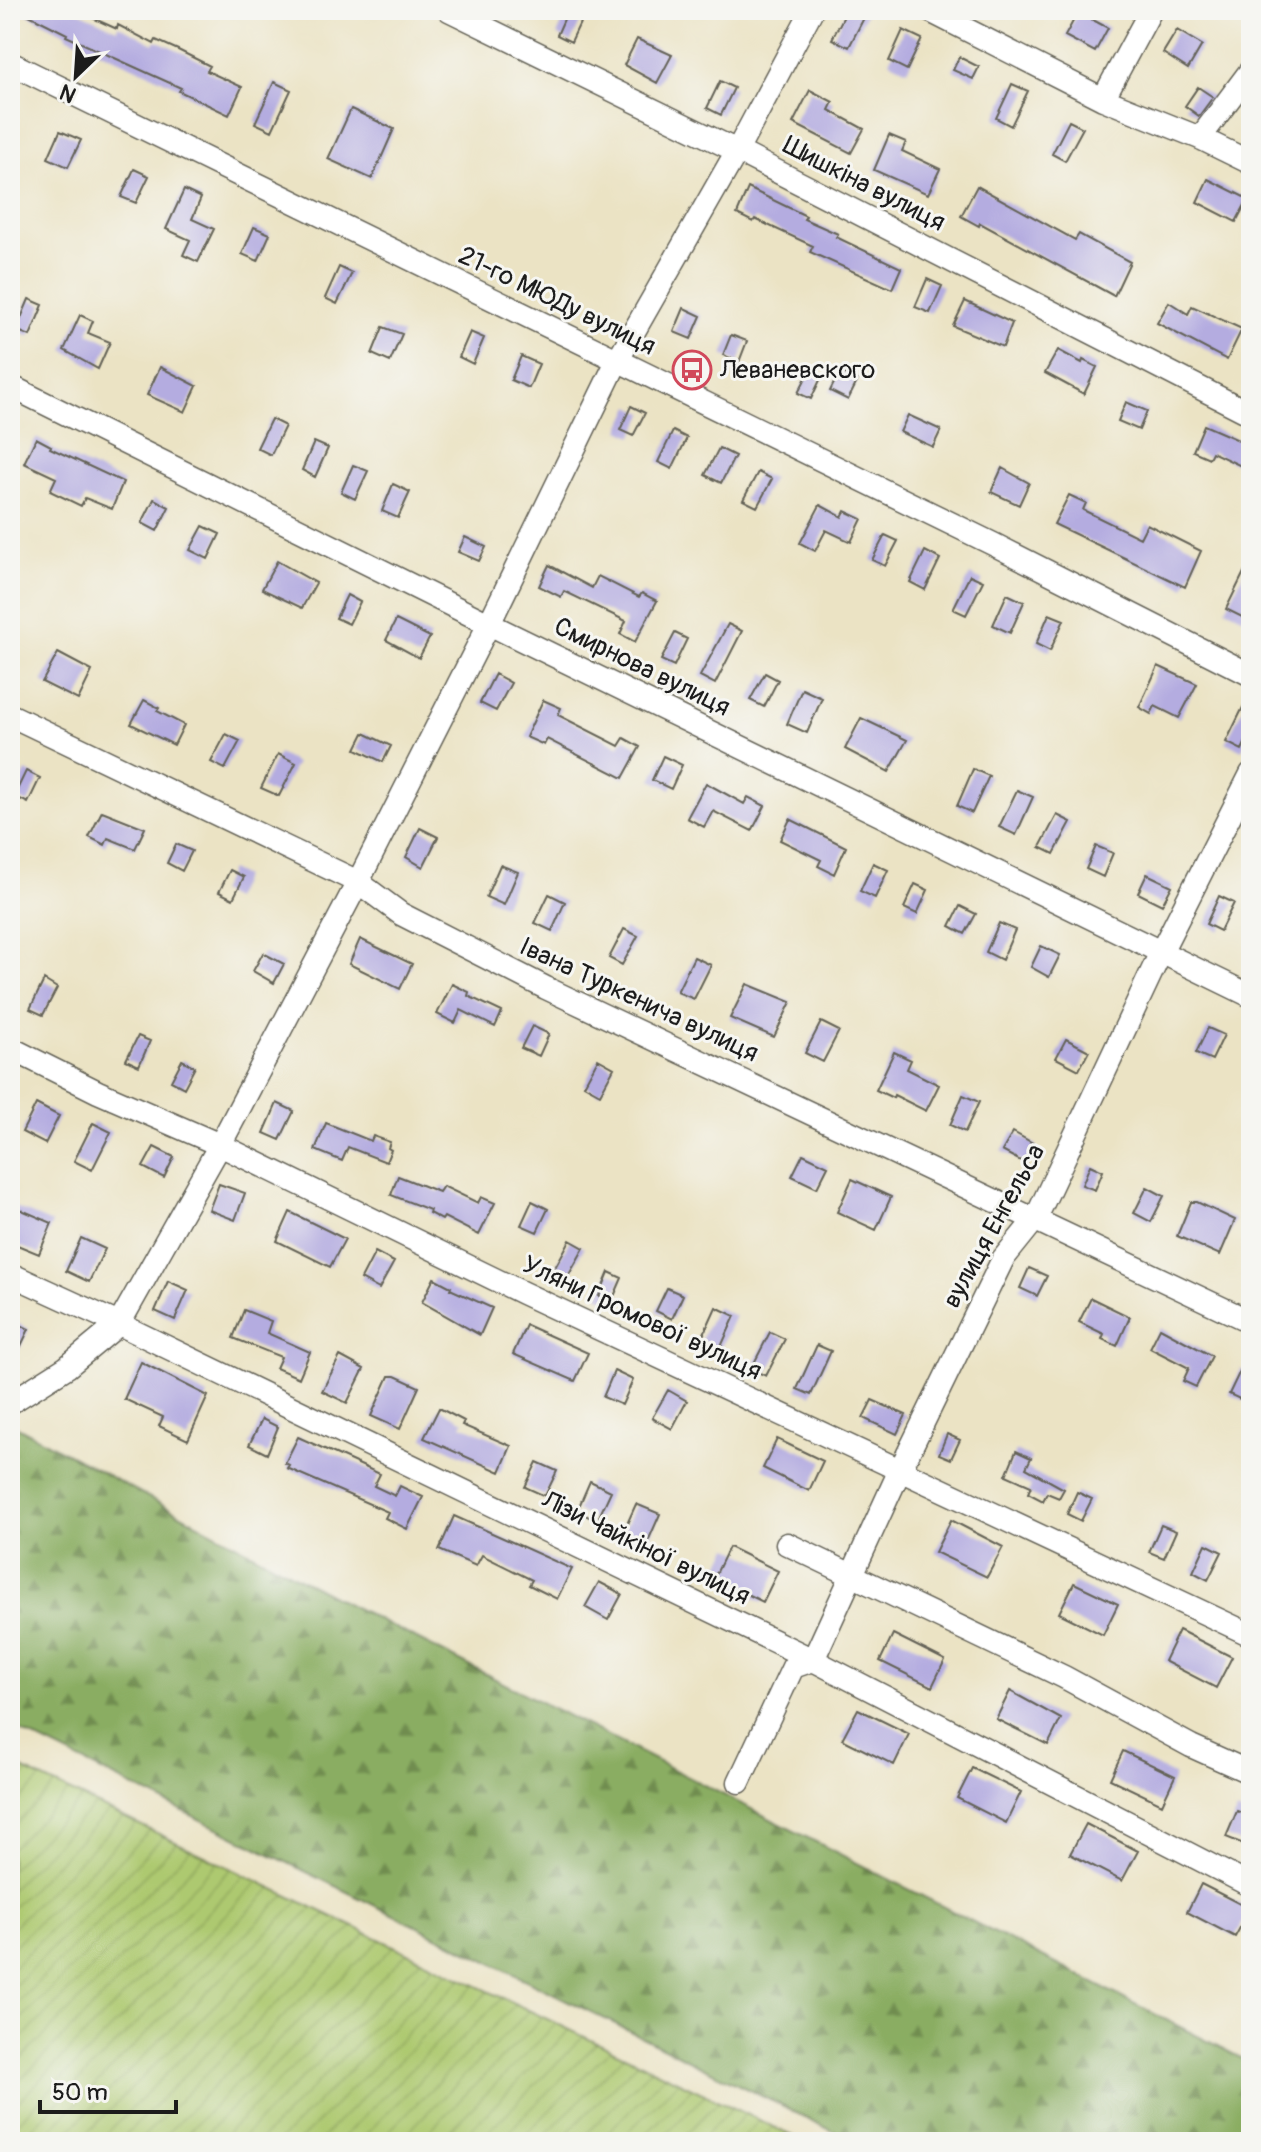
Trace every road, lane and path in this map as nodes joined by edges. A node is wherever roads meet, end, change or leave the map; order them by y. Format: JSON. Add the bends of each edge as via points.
{"nodes":[{"id":1,"x":449,"y":10,"type":"edge"},
{"id":2,"x":812,"y":10,"type":"edge"},
{"id":3,"x":928,"y":10,"type":"edge"},
{"id":4,"x":1151,"y":10,"type":"edge"},
{"id":5,"x":10,"y":63,"type":"edge"},
{"id":6,"x":1251,"y":70,"type":"edge"},
{"id":7,"x":1103,"y":99,"type":"junction"},
{"id":8,"x":1200,"y":138,"type":"junction"},
{"id":9,"x":737,"y":151,"type":"junction"},
{"id":10,"x":1251,"y":163,"type":"edge"},
{"id":11,"x":617,"y":361,"type":"junction"},
{"id":12,"x":10,"y":386,"type":"edge"},
{"id":13,"x":1251,"y":414,"type":"edge"},
{"id":14,"x":489,"y":624,"type":"junction"},
{"id":15,"x":1251,"y":675,"type":"edge"},
{"id":16,"x":10,"y":715,"type":"edge"},
{"id":17,"x":1251,"y":774,"type":"edge"},
{"id":18,"x":358,"y":882,"type":"junction"},
{"id":19,"x":1161,"y":952,"type":"junction"},
{"id":20,"x":1251,"y":996,"type":"edge"},
{"id":21,"x":10,"y":1048,"type":"edge"},
{"id":22,"x":220,"y":1145,"type":"junction"},
{"id":23,"x":1036,"y":1218,"type":"junction"},
{"id":24,"x":10,"y":1274,"type":"edge"},
{"id":25,"x":1251,"y":1322,"type":"edge"},
{"id":26,"x":119,"y":1324,"type":"junction"},
{"id":27,"x":10,"y":1403,"type":"edge"},
{"id":28,"x":900,"y":1470,"type":"junction"},
{"id":29,"x":787,"y":1544,"type":"dead end"},
{"id":30,"x":852,"y":1574,"type":"junction"},
{"id":31,"x":1251,"y":1635,"type":"edge"},
{"id":32,"x":813,"y":1660,"type":"junction"},
{"id":33,"x":1251,"y":1773,"type":"edge"},
{"id":34,"x":739,"y":1782,"type":"dead end"},
{"id":35,"x":1251,"y":1886,"type":"edge"}],
"edges":[{"from":1,"to":9,"type":"street","name":"Шишкіна вулиця"},
{"from":2,"to":9,"type":"street"},
{"from":3,"to":7,"type":"street"},
{"from":4,"to":7,"type":"street"},
{"from":5,"to":11,"type":"street","name":"21-го МЮДу вулиця"},
{"from":6,"to":8,"type":"street"},
{"from":7,"to":8,"type":"street"},
{"from":8,"to":10,"type":"street"},
{"from":9,"to":11,"type":"street"},
{"from":9,"to":13,"type":"street","name":"Шишкіна вулиця"},
{"from":11,"to":14,"type":"street"},
{"from":11,"to":15,"type":"street","name":"21-го МЮДу вулиця"},
{"from":12,"to":14,"type":"street","name":"Смирнова вулиця"},
{"from":14,"to":18,"type":"street"},
{"from":14,"to":19,"type":"street","name":"Смирнова вулиця"},
{"from":16,"to":18,"type":"street","name":"Івана Туркенича вулиця"},
{"from":17,"to":19,"type":"street","name":"вулиця Енгельса"},
{"from":18,"to":22,"type":"street"},
{"from":18,"to":23,"type":"street","name":"Івана Туркенича вулиця","via":[[401,914],[546,988]]},
{"from":19,"to":20,"type":"street","name":"Смирнова вулиця"},
{"from":19,"to":23,"type":"street","name":"вулиця Енгельса"},
{"from":21,"to":22,"type":"street","name":"Уляни Громової вулиця"},
{"from":22,"to":26,"type":"street"},
{"from":22,"to":28,"type":"street","name":"Уляни Громової вулиця"},
{"from":23,"to":25,"type":"street","name":"Івана Туркенича вулиця"},
{"from":23,"to":28,"type":"street","name":"вулиця Енгельса","via":[[1003,1259]]},
{"from":24,"to":26,"type":"street","name":"Лізи Чайкіної вулиця"},
{"from":26,"to":27,"type":"street","via":[[67,1367]]},
{"from":26,"to":32,"type":"street","name":"Лізи Чайкіної вулиця"},
{"from":28,"to":30,"type":"street","name":"вулиця Енгельса"},
{"from":28,"to":31,"type":"street","name":"Уляни Громової вулиця"},
{"from":29,"to":30,"type":"street"},
{"from":30,"to":32,"type":"street","name":"вулиця Енгельса"},
{"from":30,"to":33,"type":"street"},
{"from":32,"to":34,"type":"street","name":"вулиця Енгельса","via":[[793,1667]]},
{"from":32,"to":35,"type":"street","name":"Лізи Чайкіної вулиця"}]}
